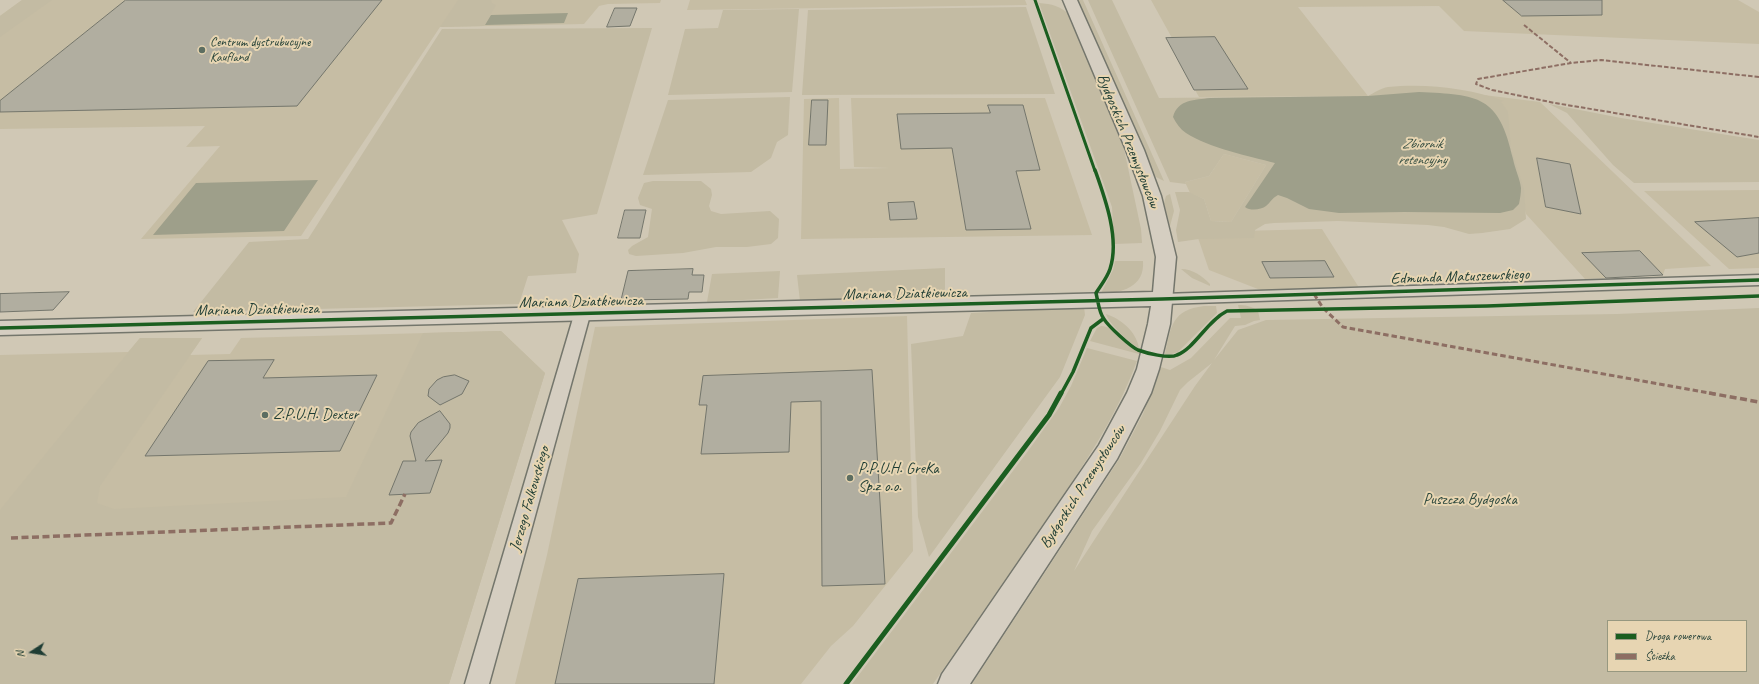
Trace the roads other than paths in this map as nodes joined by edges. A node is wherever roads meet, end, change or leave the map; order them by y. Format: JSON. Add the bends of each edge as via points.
{"nodes":[{"id":1,"x":1070,"y":0,"type":"edge"},
{"id":2,"x":1759,"y":280,"type":"edge"},
{"id":3,"x":1162,"y":300,"type":"junction"},
{"id":4,"x":582,"y":315,"type":"junction"},
{"id":5,"x":0,"y":328,"type":"edge"},
{"id":6,"x":477,"y":684,"type":"edge"},
{"id":7,"x":953,"y":684,"type":"edge"}],
"edges":[{"from":1,"to":3,"type":"street","name":"Bydgoskich Przemysłowców","via":[[1135,150],[1152,196],[1166,257]]},
{"from":2,"to":3,"type":"street","name":"Edmunda Matuszewskiego"},
{"from":3,"to":4,"type":"street","name":"Mariana Dziatkiewicza"},
{"from":3,"to":7,"type":"street","name":"Bydgoskich Przemysłowców","via":[[1148,369],[1122,428]]},
{"from":4,"to":5,"type":"street","name":"Mariana Dziatkiewicza"},
{"from":4,"to":6,"type":"street","name":"Jerzego Falkowskiego"}]}
